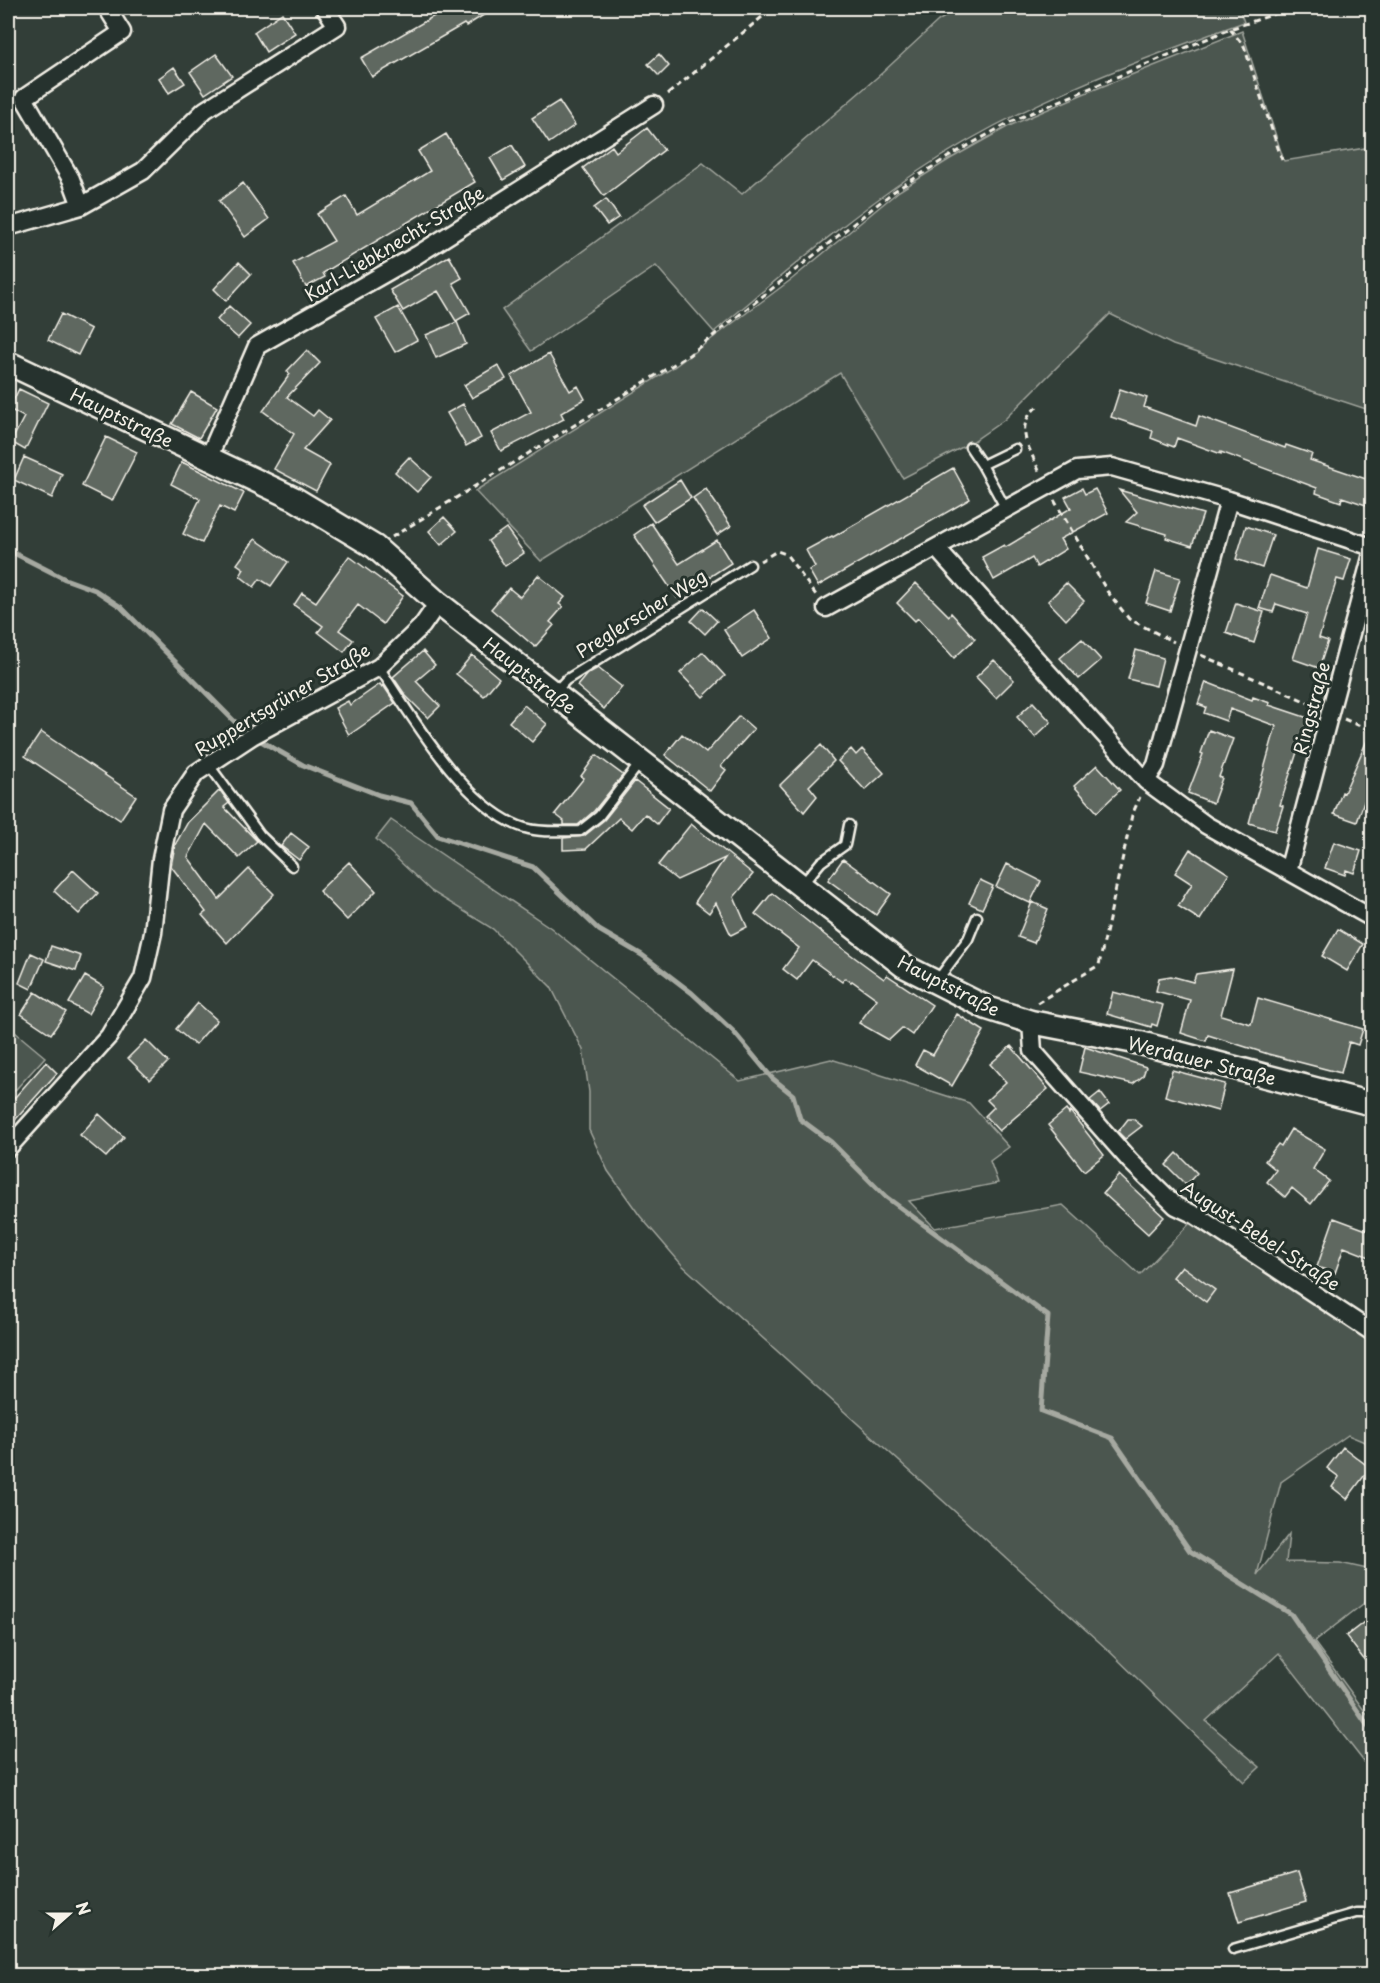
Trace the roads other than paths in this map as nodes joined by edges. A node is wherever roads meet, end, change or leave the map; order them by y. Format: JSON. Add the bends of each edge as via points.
{"nodes":[{"id":1,"x":107,"y":8,"type":"edge"},
{"id":2,"x":325,"y":8,"type":"edge"},
{"id":3,"x":654,"y":105,"type":"road end"},
{"id":4,"x":81,"y":206,"type":"junction"},
{"id":5,"x":8,"y":227,"type":"edge"},
{"id":6,"x":8,"y":363,"type":"edge"},
{"id":7,"x":970,"y":447,"type":"dead end"},
{"id":8,"x":1015,"y":449,"type":"dead end"},
{"id":9,"x":208,"y":459,"type":"junction"},
{"id":10,"x":982,"y":465,"type":"junction"},
{"id":11,"x":1229,"y":500,"type":"junction"},
{"id":12,"x":1006,"y":509,"type":"junction"},
{"id":13,"x":1372,"y":547,"type":"edge"},
{"id":14,"x":936,"y":548,"type":"junction"},
{"id":15,"x":1372,"y":554,"type":"edge"},
{"id":16,"x":750,"y":565,"type":"road end"},
{"id":17,"x":438,"y":603,"type":"junction"},
{"id":18,"x":826,"y":608,"type":"road end"},
{"id":19,"x":379,"y":667,"type":"junction"},
{"id":20,"x":554,"y":693,"type":"junction"},
{"id":21,"x":641,"y":762,"type":"junction"},
{"id":22,"x":209,"y":765,"type":"junction"},
{"id":23,"x":1146,"y":781,"type":"junction"},
{"id":24,"x":849,"y":825,"type":"dead end"},
{"id":25,"x":292,"y":866,"type":"dead end"},
{"id":26,"x":1288,"y":872,"type":"junction"},
{"id":27,"x":801,"y":886,"type":"junction"},
{"id":28,"x":976,"y":917,"type":"dead end"},
{"id":29,"x":1372,"y":918,"type":"edge"},
{"id":30,"x":935,"y":982,"type":"junction"},
{"id":31,"x":1031,"y":1022,"type":"junction"},
{"id":32,"x":1372,"y":1104,"type":"edge"},
{"id":33,"x":8,"y":1148,"type":"edge"},
{"id":34,"x":1372,"y":1332,"type":"edge"},
{"id":35,"x":1372,"y":1913,"type":"edge"},
{"id":36,"x":1233,"y":1949,"type":"dead end"}],
"edges":[{"from":1,"to":4,"type":"street","via":[[122,32],[24,98],[71,179]]},
{"from":2,"to":4,"type":"street","via":[[336,26],[205,110],[143,171]]},
{"from":3,"to":9,"type":"street","name":"Karl-Liebknecht-Straße","via":[[417,255],[257,346]]},
{"from":4,"to":5,"type":"street"},
{"from":6,"to":9,"type":"main road","name":"Hauptstraße"},
{"from":7,"to":10,"type":"lane"},
{"from":8,"to":10,"type":"lane"},
{"from":9,"to":17,"type":"main road","name":"Hauptstraße","via":[[295,499],[375,547]]},
{"from":10,"to":12,"type":"lane"},
{"from":11,"to":12,"type":"street","via":[[1112,466],[1077,470]]},
{"from":11,"to":13,"type":"street"},
{"from":11,"to":23,"type":"street","via":[[1156,765]]},
{"from":12,"to":14,"type":"street"},
{"from":14,"to":18,"type":"street"},
{"from":14,"to":23,"type":"street"},
{"from":15,"to":26,"type":"street","name":"Ringstraße"},
{"from":16,"to":20,"type":"lane","name":"Preglerscher Weg","via":[[566,680]]},
{"from":17,"to":19,"type":"street","name":"Ruppertsgrüner Straße","via":[[422,626]]},
{"from":17,"to":20,"type":"main road","name":"Hauptstraße"},
{"from":19,"to":21,"type":"lane","via":[[424,736],[479,801],[501,818],[526,829],[580,831],[599,816]]},
{"from":19,"to":22,"type":"street","name":"Ruppertsgrüner Straße","via":[[252,736]]},
{"from":20,"to":21,"type":"main road","name":"Hauptstraße"},
{"from":21,"to":27,"type":"main road","name":"Hauptstraße"},
{"from":22,"to":25,"type":"lane","via":[[260,835]]},
{"from":22,"to":33,"type":"street","name":"Ruppertsgrüner Straße","via":[[196,773],[171,810],[143,978],[109,1036]]},
{"from":23,"to":26,"type":"street","via":[[1206,825]]},
{"from":24,"to":27,"type":"lane","via":[[845,845],[821,862]]},
{"from":26,"to":29,"type":"street"},
{"from":27,"to":30,"type":"main road","name":"Hauptstraße","via":[[904,966]]},
{"from":28,"to":30,"type":"lane","via":[[968,939]]},
{"from":30,"to":31,"type":"main road","name":"Hauptstraße","via":[[987,1008]]},
{"from":31,"to":32,"type":"main road","name":"Werdauer Straße","via":[[1140,1043]]},
{"from":31,"to":34,"type":"street","name":"August-Bebel-Straße","via":[[1033,1051],[1130,1161],[1176,1206]]},
{"from":35,"to":36,"type":"lane","via":[[1356,1913]]}]}
